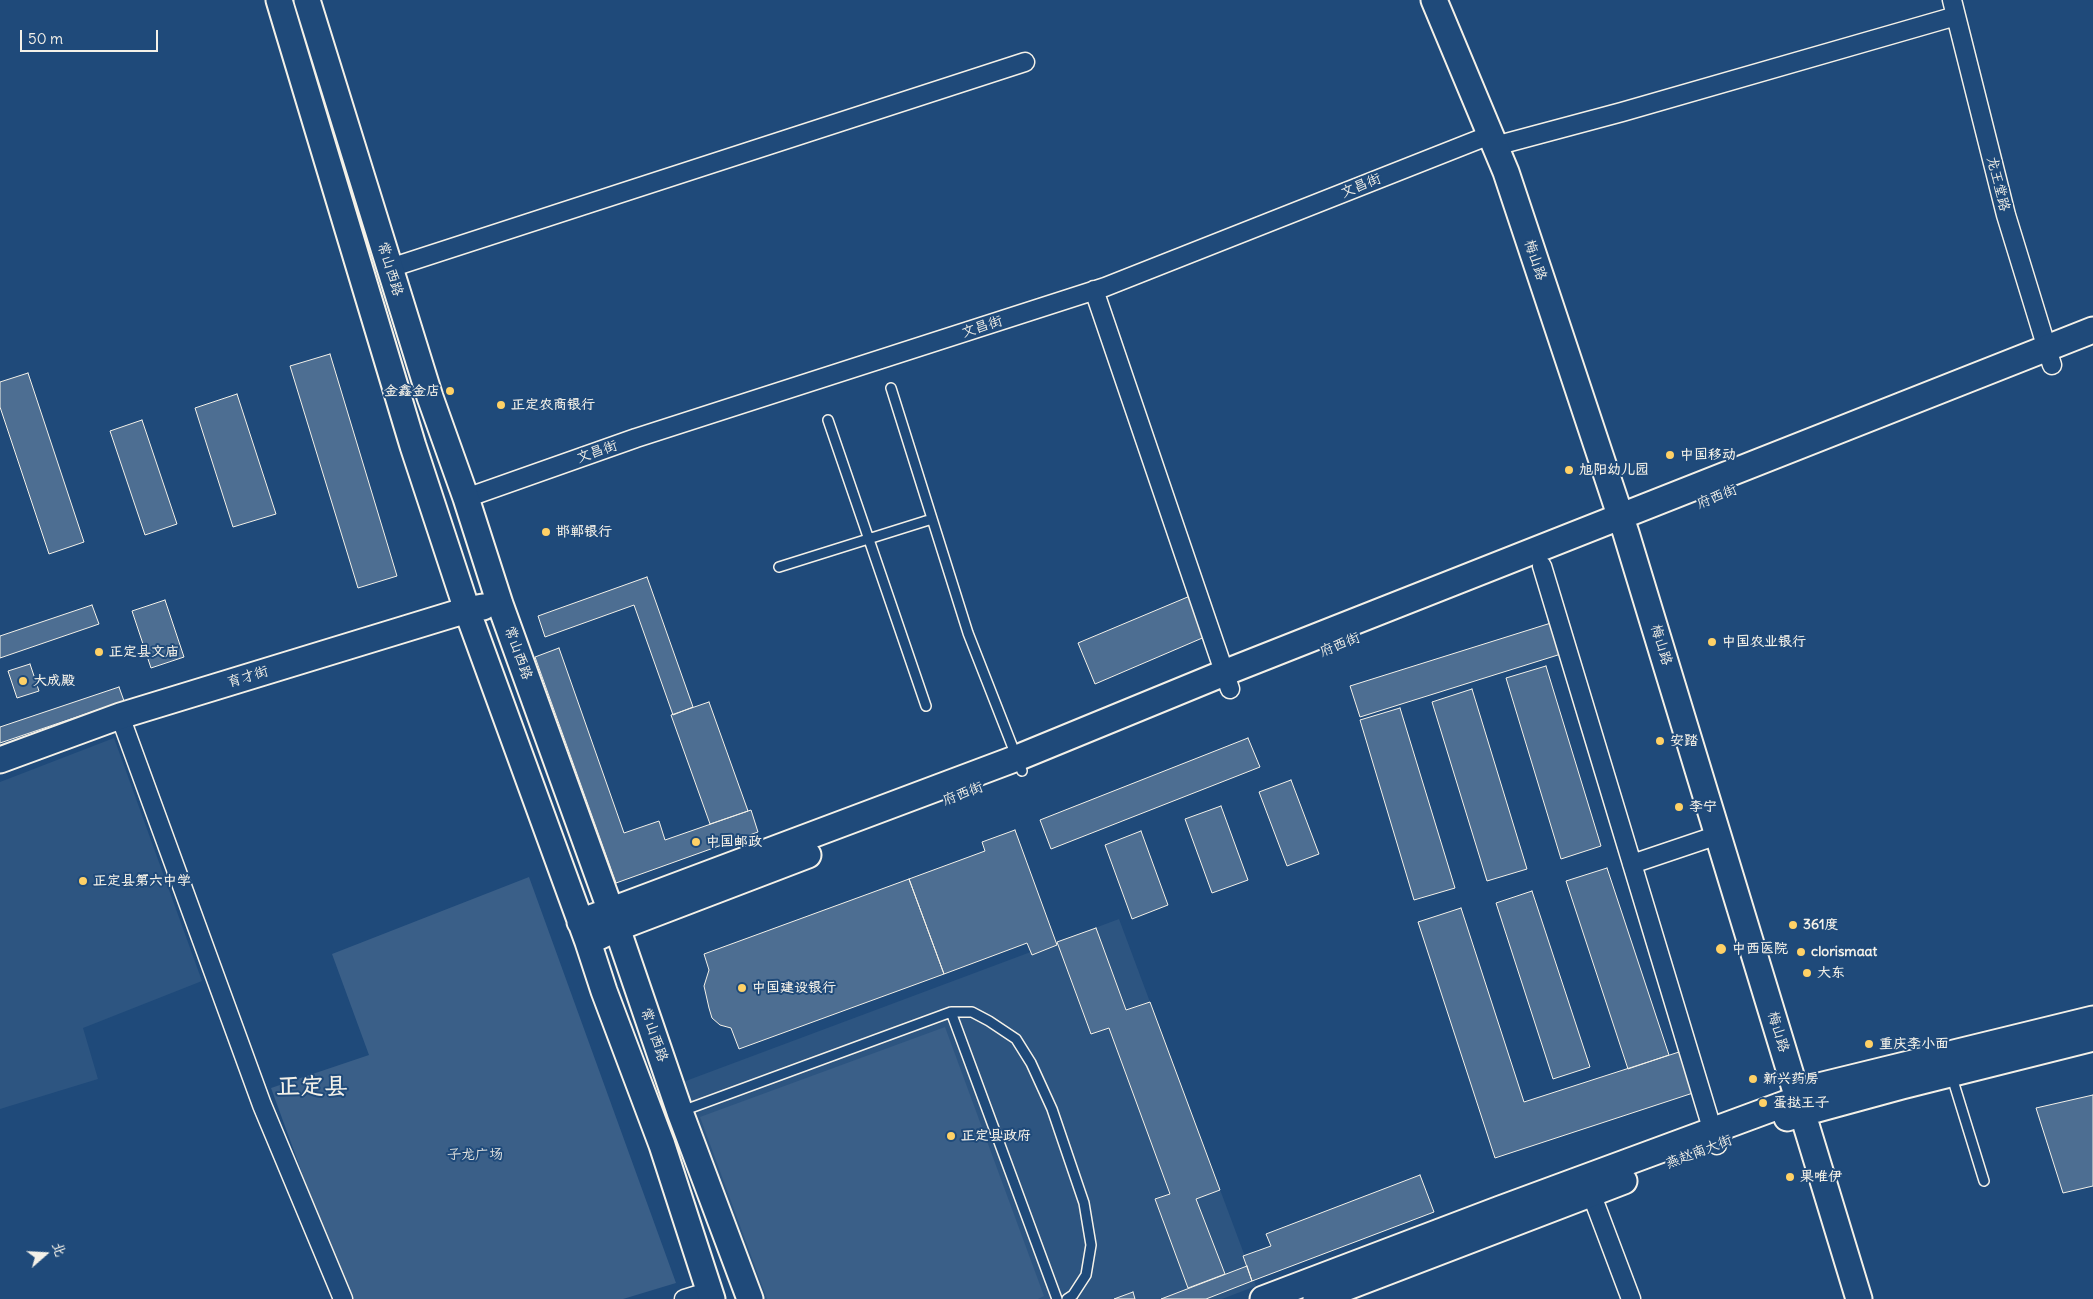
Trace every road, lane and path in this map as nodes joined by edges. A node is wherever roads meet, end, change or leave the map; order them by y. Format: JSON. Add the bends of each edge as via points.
{"nodes":[{"id":1,"x":279,"y":0,"type":"edge"},
{"id":2,"x":307,"y":0,"type":"edge"},
{"id":3,"x":1434,"y":0,"type":"edge"},
{"id":4,"x":1957,"y":5,"type":"edge"},
{"id":5,"x":1025,"y":62,"type":"dead end"},
{"id":6,"x":1492,"y":140,"type":"junction"},
{"id":7,"x":390,"y":268,"type":"junction"},
{"id":8,"x":1094,"y":290,"type":"junction"},
{"id":9,"x":2093,"y":330,"type":"edge"},
{"id":10,"x":2093,"y":349,"type":"edge"},
{"id":11,"x":2050,"y":357,"type":"junction"},
{"id":12,"x":891,"y":388,"type":"dead end"},
{"id":13,"x":828,"y":420,"type":"dead end"},
{"id":14,"x":466,"y":498,"type":"junction"},
{"id":15,"x":932,"y":519,"type":"junction"},
{"id":16,"x":1624,"y":525,"type":"junction"},
{"id":17,"x":868,"y":539,"type":"junction"},
{"id":18,"x":1542,"y":566,"type":"junction"},
{"id":19,"x":779,"y":567,"type":"dead end"},
{"id":20,"x":500,"y":604,"type":"junction"},
{"id":21,"x":467,"y":610,"type":"junction"},
{"id":22,"x":1227,"y":681,"type":"junction"},
{"id":23,"x":926,"y":706,"type":"dead end"},
{"id":24,"x":120,"y":716,"type":"junction"},
{"id":25,"x":0,"y":760,"type":"edge"},
{"id":26,"x":1019,"y":765,"type":"junction"},
{"id":27,"x":1718,"y":835,"type":"junction"},
{"id":28,"x":1632,"y":864,"type":"junction"},
{"id":29,"x":614,"y":919,"type":"junction"},
{"id":30,"x":584,"y":932,"type":"junction"},
{"id":31,"x":951,"y":1012,"type":"junction"},
{"id":32,"x":2093,"y":1019,"type":"edge"},
{"id":33,"x":2093,"y":1038,"type":"edge"},
{"id":34,"x":1950,"y":1074,"type":"junction"},
{"id":35,"x":1801,"y":1106,"type":"junction"},
{"id":36,"x":680,"y":1112,"type":"junction"},
{"id":37,"x":1715,"y":1138,"type":"junction"},
{"id":38,"x":1984,"y":1181,"type":"dead end"},
{"id":39,"x":1592,"y":1193,"type":"junction"},
{"id":40,"x":711,"y":1295,"type":"edge"},
{"id":41,"x":343,"y":1299,"type":"edge"},
{"id":42,"x":684,"y":1299,"type":"edge"},
{"id":43,"x":750,"y":1299,"type":"edge"},
{"id":44,"x":1057,"y":1299,"type":"edge"},
{"id":45,"x":1067,"y":1299,"type":"edge"},
{"id":46,"x":1263,"y":1299,"type":"edge"},
{"id":47,"x":1316,"y":1299,"type":"edge"},
{"id":48,"x":1630,"y":1299,"type":"edge"},
{"id":49,"x":1859,"y":1299,"type":"edge"}],
"edges":[{"from":1,"to":21,"type":"main road","name":"常山西路","via":[[413,446]]},
{"from":2,"to":7,"type":"main road","name":"常山西路"},
{"from":3,"to":6,"type":"main road","name":"梅山路"},
{"from":4,"to":6,"type":"street","name":"文昌街","via":[[1622,112]]},
{"from":4,"to":11,"type":"street","name":"龙王堂路","via":[[2006,215]]},
{"from":5,"to":7,"type":"street"},
{"from":6,"to":8,"type":"street","name":"文昌街"},
{"from":6,"to":16,"type":"main road","name":"梅山路","via":[[1506,172]]},
{"from":7,"to":14,"type":"main road","name":"常山西路"},
{"from":8,"to":14,"type":"street","name":"文昌街","via":[[636,438]]},
{"from":8,"to":22,"type":"street"},
{"from":9,"to":11,"type":"main road"},
{"from":10,"to":11,"type":"main road"},
{"from":11,"to":16,"type":"main road"},
{"from":12,"to":15,"type":"lane"},
{"from":13,"to":17,"type":"lane"},
{"from":14,"to":20,"type":"main road","name":"常山西路"},
{"from":15,"to":17,"type":"lane"},
{"from":15,"to":26,"type":"lane","via":[[968,633]]},
{"from":16,"to":18,"type":"main road","name":"府西街"},
{"from":16,"to":22,"type":"main road"},
{"from":16,"to":27,"type":"main road","name":"梅山路"},
{"from":17,"to":19,"type":"lane"},
{"from":17,"to":23,"type":"lane"},
{"from":18,"to":22,"type":"main road","name":"府西街"},
{"from":18,"to":28,"type":"street"},
{"from":20,"to":21,"type":"main road","name":"育才街"},
{"from":20,"to":29,"type":"main road","name":"常山西路"},
{"from":21,"to":24,"type":"main road","name":"育才街"},
{"from":21,"to":30,"type":"main road","name":"常山西路"},
{"from":22,"to":26,"type":"main road","name":"府西街"},
{"from":24,"to":25,"type":"main road","name":"育才街"},
{"from":24,"to":41,"type":"street","via":[[262,1105]]},
{"from":26,"to":29,"type":"main road","name":"府西街"},
{"from":27,"to":28,"type":"street"},
{"from":27,"to":35,"type":"main road","name":"梅山路"},
{"from":28,"to":37,"type":"street"},
{"from":29,"to":30,"type":"main road","name":"府西街"},
{"from":29,"to":36,"type":"main road","name":"常山西路"},
{"from":30,"to":40,"type":"main road","name":"常山西路","via":[[662,1145]]},
{"from":31,"to":36,"type":"lane"},
{"from":31,"to":44,"type":"lane"},
{"from":31,"to":45,"type":"lane","via":[[972,1012],[1016,1040],[1031,1063],[1052,1109],[1084,1203],[1091,1245],[1086,1274]]},
{"from":32,"to":35,"type":"main road","via":[[1823,1084]]},
{"from":33,"to":34,"type":"main road"},
{"from":34,"to":35,"type":"main road"},
{"from":34,"to":38,"type":"lane"},
{"from":35,"to":37,"type":"main road"},
{"from":35,"to":49,"type":"main road","name":"梅山路"},
{"from":36,"to":43,"type":"main road","name":"常山西路"},
{"from":37,"to":39,"type":"main road","name":"燕赵南大街"},
{"from":37,"to":46,"type":"main road","via":[[1500,1208]]},
{"from":39,"to":47,"type":"main road","name":"燕赵南大街"},
{"from":39,"to":48,"type":"street"},
{"from":40,"to":42,"type":"street"}]}
